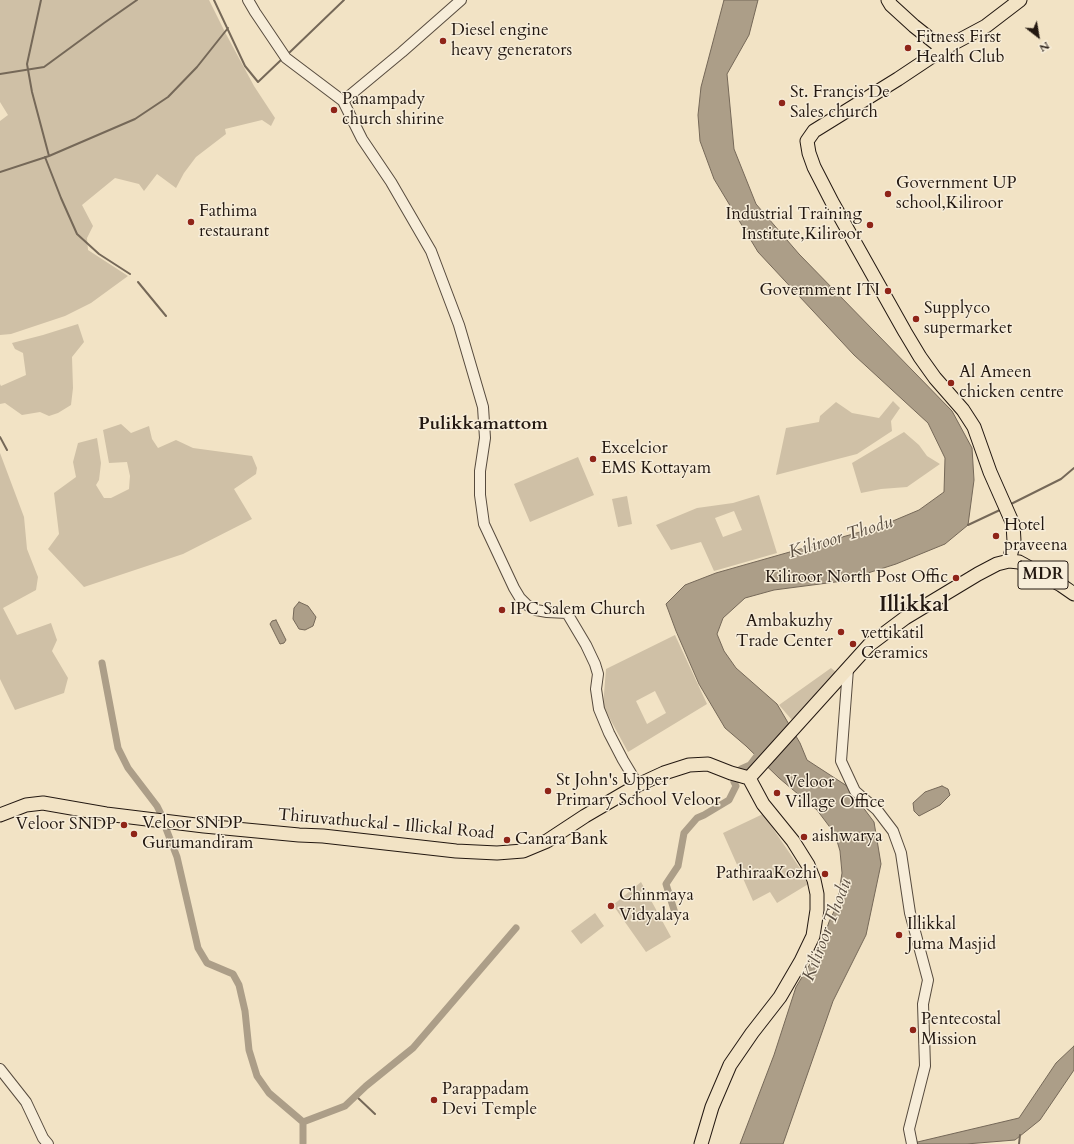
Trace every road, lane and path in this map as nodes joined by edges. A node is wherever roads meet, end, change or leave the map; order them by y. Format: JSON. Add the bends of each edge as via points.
{"nodes":[{"id":1,"x":248,"y":0,"type":"edge"},
{"id":2,"x":461,"y":0,"type":"edge"},
{"id":3,"x":888,"y":0,"type":"edge"},
{"id":4,"x":1020,"y":0,"type":"edge"},
{"id":5,"x":943,"y":49,"type":"junction"},
{"id":6,"x":343,"y":101,"type":"junction"},
{"id":7,"x":1009,"y":561,"type":"junction"},
{"id":8,"x":1074,"y":594,"type":"edge"},
{"id":9,"x":848,"y":669,"type":"junction"},
{"id":10,"x":751,"y":775,"type":"junction"},
{"id":11,"x":638,"y":785,"type":"junction"},
{"id":12,"x":0,"y":815,"type":"edge"},
{"id":13,"x":0,"y":1069,"type":"edge"},
{"id":14,"x":48,"y":1144,"type":"edge"},
{"id":15,"x":702,"y":1144,"type":"edge"},
{"id":16,"x":912,"y":1144,"type":"edge"}],
"edges":[{"from":1,"to":6,"type":"street","via":[[286,58]]},
{"from":2,"to":6,"type":"street"},
{"from":3,"to":5,"type":"main road","via":[[914,26]]},
{"from":4,"to":5,"type":"main road","number":"MDR","via":[[986,26]]},
{"from":5,"to":7,"type":"main road","number":"MDR","via":[[814,131],[806,141],[814,167],[832,202],[905,332],[935,378],[970,420],[1013,524],[1014,540]]},
{"from":6,"to":11,"type":"street","via":[[362,139],[431,251],[459,325],[483,407],[485,438],[480,489],[484,524],[520,598],[536,610],[567,614],[586,645],[598,674],[596,689],[600,709],[609,733]]},
{"from":7,"to":8,"type":"main road","number":"MDR","via":[[1019,562]]},
{"from":7,"to":9,"type":"main road","number":"MDR","via":[[978,574],[905,618],[869,645]]},
{"from":9,"to":10,"type":"main road","number":"MDR"},
{"from":9,"to":16,"type":"street","via":[[841,760],[855,791],[877,810],[893,831],[901,852],[910,913],[928,980],[923,1004],[925,1066],[909,1130]]},
{"from":10,"to":11,"type":"main road","name":"Thiruvathuckal - Illickal Road","via":[[731,774],[708,764],[689,765]]},
{"from":10,"to":15,"type":"main road","via":[[763,804],[793,841],[808,865],[817,894],[817,910],[813,936],[801,960],[780,996],[730,1065],[712,1107]]},
{"from":11,"to":12,"type":"main road","name":"Thiruvathuckal - Illickal Road","via":[[546,841],[523,850],[497,854],[190,824],[43,803],[26,805]]},
{"from":13,"to":14,"type":"street","via":[[26,1102]]}]}
